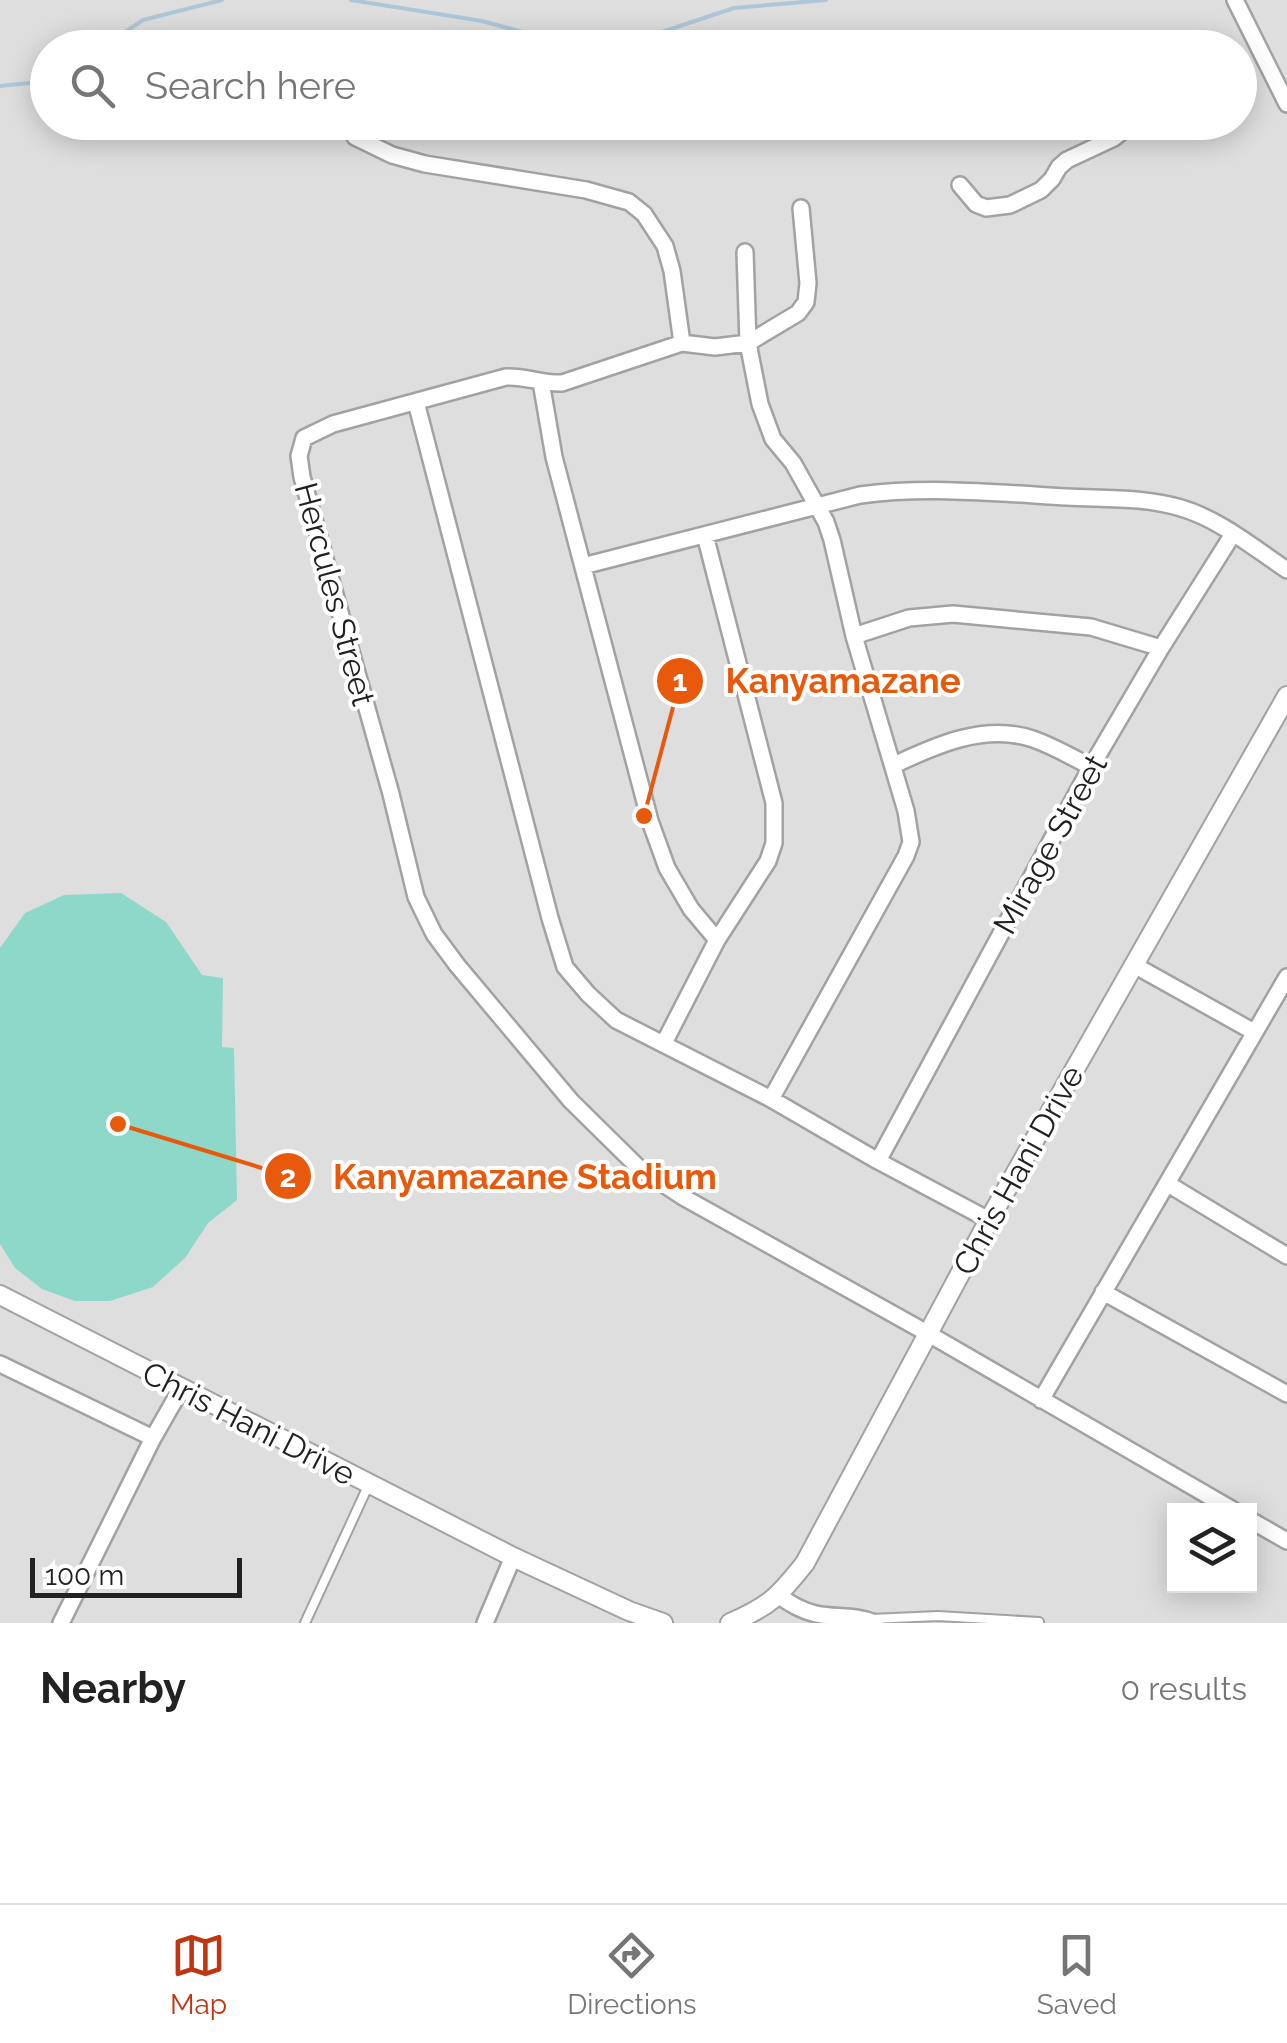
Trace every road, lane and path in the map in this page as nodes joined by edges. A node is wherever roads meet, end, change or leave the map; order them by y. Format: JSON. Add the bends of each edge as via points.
{"nodes":[{"id":1,"x":1235,"y":0,"type":"edge"},
{"id":2,"x":1250,"y":30,"type":"edge"},
{"id":3,"x":1257,"y":45,"type":"edge"},
{"id":4,"x":1287,"y":104,"type":"edge"},
{"id":5,"x":361,"y":140,"type":"edge"},
{"id":6,"x":1110,"y":140,"type":"edge"},
{"id":7,"x":960,"y":185,"type":"dead end"},
{"id":8,"x":801,"y":208,"type":"dead end"},
{"id":9,"x":745,"y":252,"type":"dead end"},
{"id":10,"x":682,"y":342,"type":"junction"},
{"id":11,"x":748,"y":343,"type":"junction"},
{"id":12,"x":541,"y":382,"type":"junction"},
{"id":13,"x":416,"y":402,"type":"junction"},
{"id":14,"x":816,"y":506,"type":"junction"},
{"id":15,"x":1233,"y":534,"type":"junction"},
{"id":16,"x":706,"y":535,"type":"junction"},
{"id":17,"x":583,"y":566,"type":"junction"},
{"id":18,"x":1287,"y":570,"type":"edge"},
{"id":19,"x":854,"y":636,"type":"junction"},
{"id":20,"x":1161,"y":648,"type":"junction"},
{"id":21,"x":1287,"y":696,"type":"edge"},
{"id":22,"x":894,"y":765,"type":"junction"},
{"id":23,"x":1091,"y":767,"type":"junction"},
{"id":24,"x":717,"y":940,"type":"junction"},
{"id":25,"x":1134,"y":965,"type":"junction"},
{"id":26,"x":1287,"y":977,"type":"edge"},
{"id":27,"x":1254,"y":1032,"type":"junction"},
{"id":28,"x":664,"y":1044,"type":"junction"},
{"id":29,"x":771,"y":1099,"type":"junction"},
{"id":30,"x":878,"y":1161,"type":"junction"},
{"id":31,"x":1168,"y":1184,"type":"junction"},
{"id":32,"x":989,"y":1220,"type":"junction"},
{"id":33,"x":1287,"y":1256,"type":"edge"},
{"id":34,"x":1103,"y":1292,"type":"junction"},
{"id":35,"x":0,"y":1295,"type":"edge"},
{"id":36,"x":926,"y":1333,"type":"junction"},
{"id":37,"x":0,"y":1364,"type":"edge"},
{"id":38,"x":181,"y":1389,"type":"junction"},
{"id":39,"x":1287,"y":1394,"type":"edge"},
{"id":40,"x":1040,"y":1400,"type":"junction"},
{"id":41,"x":152,"y":1438,"type":"junction"},
{"id":42,"x":368,"y":1484,"type":"junction"},
{"id":43,"x":1221,"y":1503,"type":"edge"},
{"id":44,"x":1257,"y":1524,"type":"edge"},
{"id":45,"x":1287,"y":1541,"type":"edge"},
{"id":46,"x":512,"y":1557,"type":"junction"},
{"id":47,"x":779,"y":1596,"type":"junction"},
{"id":48,"x":871,"y":1621,"type":"edge"},
{"id":49,"x":1039,"y":1622,"type":"edge"},
{"id":50,"x":61,"y":1623,"type":"edge"},
{"id":51,"x":305,"y":1623,"type":"edge"},
{"id":52,"x":485,"y":1623,"type":"edge"},
{"id":53,"x":663,"y":1623,"type":"edge"},
{"id":54,"x":730,"y":1623,"type":"edge"}],
"edges":[{"from":1,"to":2,"type":"street"},
{"from":3,"to":4,"type":"street"},
{"from":5,"to":10,"type":"street","via":[[425,164],[629,202],[665,246]]},
{"from":6,"to":7,"type":"street","via":[[1067,160],[1041,190],[1010,206],[976,204]]},
{"from":8,"to":11,"type":"street","via":[[806,302],[798,314]]},
{"from":9,"to":11,"type":"street"},
{"from":10,"to":11,"type":"street"},
{"from":10,"to":12,"type":"street","name":"Hercules Street","via":[[562,384]]},
{"from":11,"to":14,"type":"street","via":[[766,425]]},
{"from":12,"to":13,"type":"street","name":"Hercules Street","via":[[506,377]]},
{"from":12,"to":17,"type":"street"},
{"from":13,"to":28,"type":"street","via":[[565,967],[616,1020]]},
{"from":13,"to":36,"type":"street","name":"Hercules Street","via":[[317,430],[304,438],[299,456],[416,898],[434,934],[559,1088],[639,1168]]},
{"from":14,"to":15,"type":"street","via":[[904,491],[1137,501],[1184,508]]},
{"from":14,"to":16,"type":"street"},
{"from":14,"to":19,"type":"street","via":[[832,540]]},
{"from":15,"to":18,"type":"street"},
{"from":15,"to":20,"type":"street","name":"Mirage Street"},
{"from":16,"to":17,"type":"street"},
{"from":16,"to":24,"type":"street","via":[[776,825],[768,861]]},
{"from":17,"to":24,"type":"street","via":[[666,868]]},
{"from":19,"to":20,"type":"street","via":[[910,618],[953,614],[1091,627]]},
{"from":19,"to":22,"type":"street"},
{"from":20,"to":23,"type":"street","name":"Mirage Street"},
{"from":21,"to":25,"type":"street","name":"Chris Hani Drive"},
{"from":22,"to":23,"type":"street","via":[[938,744],[986,734],[1029,738]]},
{"from":22,"to":29,"type":"street","via":[[910,830],[906,856]]},
{"from":23,"to":30,"type":"street","name":"Mirage Street"},
{"from":24,"to":28,"type":"street"},
{"from":25,"to":27,"type":"street"},
{"from":25,"to":32,"type":"street","name":"Chris Hani Drive"},
{"from":26,"to":27,"type":"street"},
{"from":27,"to":31,"type":"street"},
{"from":28,"to":29,"type":"street"},
{"from":29,"to":30,"type":"street"},
{"from":30,"to":32,"type":"street"},
{"from":31,"to":33,"type":"street"},
{"from":31,"to":34,"type":"street"},
{"from":32,"to":36,"type":"street","name":"Chris Hani Drive"},
{"from":34,"to":39,"type":"street"},
{"from":34,"to":40,"type":"street"},
{"from":35,"to":38,"type":"street","name":"Chris Hani Drive"},
{"from":36,"to":40,"type":"street","name":"Hercules Street"},
{"from":36,"to":47,"type":"street","name":"Chris Hani Drive","via":[[804,1563]]},
{"from":37,"to":41,"type":"street"},
{"from":38,"to":41,"type":"street"},
{"from":38,"to":42,"type":"street","name":"Chris Hani Drive"},
{"from":40,"to":43,"type":"street","name":"Hercules Street"},
{"from":41,"to":50,"type":"street"},
{"from":42,"to":46,"type":"street","name":"Chris Hani Drive"},
{"from":42,"to":51,"type":"lane"},
{"from":44,"to":45,"type":"street"},
{"from":46,"to":52,"type":"street"},
{"from":46,"to":53,"type":"street","name":"Chris Hani Drive"},
{"from":47,"to":48,"type":"street","via":[[812,1613]]},
{"from":47,"to":54,"type":"street","name":"Chris Hani Drive"},
{"from":48,"to":49,"type":"lane","via":[[938,1616]]}]}
